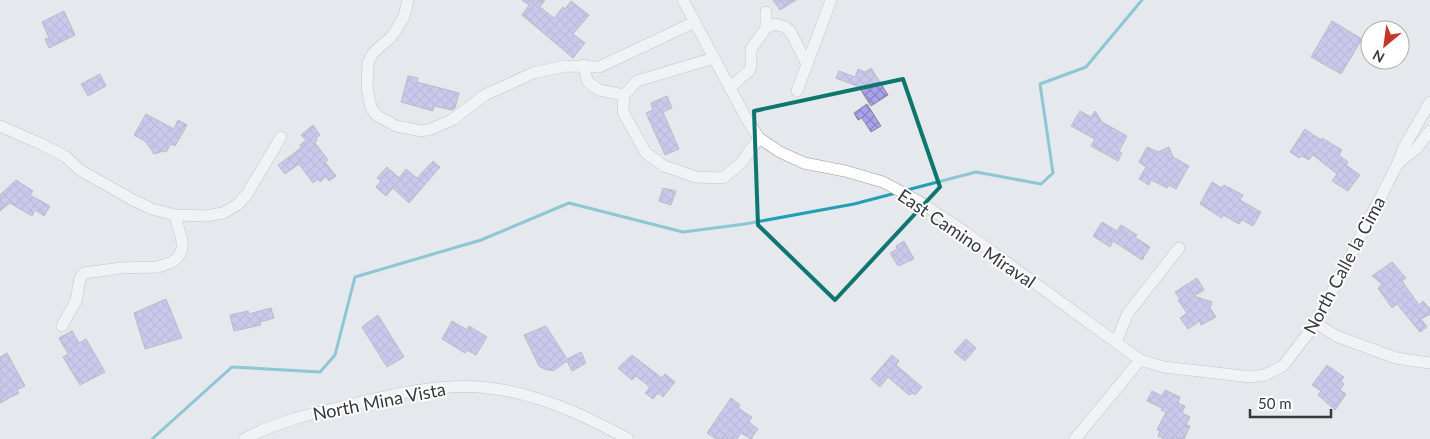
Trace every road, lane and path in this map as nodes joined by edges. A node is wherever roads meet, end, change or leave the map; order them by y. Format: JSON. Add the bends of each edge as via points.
{"nodes":[{"id":1,"x":408,"y":0,"type":"edge"},
{"id":2,"x":683,"y":0,"type":"edge"},
{"id":3,"x":831,"y":0,"type":"edge"},
{"id":4,"x":766,"y":12,"type":"dead end"},
{"id":5,"x":695,"y":22,"type":"junction"},
{"id":6,"x":766,"y":28,"type":"junction"},
{"id":7,"x":714,"y":58,"type":"junction"},
{"id":8,"x":807,"y":64,"type":"junction"},
{"id":9,"x":584,"y":65,"type":"junction"},
{"id":10,"x":730,"y":86,"type":"junction"},
{"id":11,"x":796,"y":91,"type":"dead end"},
{"id":12,"x":624,"y":95,"type":"junction"},
{"id":13,"x":1430,"y":102,"type":"edge"},
{"id":14,"x":0,"y":126,"type":"edge"},
{"id":15,"x":1430,"y":131,"type":"edge"},
{"id":16,"x":281,"y":137,"type":"dead end"},
{"id":17,"x":759,"y":138,"type":"junction"},
{"id":18,"x":1398,"y":163,"type":"junction"},
{"id":19,"x":175,"y":214,"type":"junction"},
{"id":20,"x":1179,"y":248,"type":"dead end"},
{"id":21,"x":1316,"y":323,"type":"junction"},
{"id":22,"x":62,"y":326,"type":"dead end"},
{"id":23,"x":1116,"y":342,"type":"junction"},
{"id":24,"x":1140,"y":360,"type":"junction"},
{"id":25,"x":1430,"y":363,"type":"edge"},
{"id":26,"x":244,"y":439,"type":"edge"},
{"id":27,"x":628,"y":439,"type":"edge"},
{"id":28,"x":1075,"y":439,"type":"edge"}],
"edges":[{"from":1,"to":9,"type":"street","via":[[404,17],[396,30],[373,53],[368,63],[370,107],[376,115],[396,126],[422,131],[431,129],[452,120],[485,95],[533,73],[560,66]]},
{"from":2,"to":5,"type":"street","name":"East Camino Miraval"},
{"from":3,"to":8,"type":"street"},
{"from":4,"to":6,"type":"street"},
{"from":5,"to":7,"type":"street","name":"East Camino Miraval"},
{"from":5,"to":9,"type":"street","via":[[599,67]]},
{"from":6,"to":8,"type":"street","via":[[775,24],[790,31]]},
{"from":6,"to":10,"type":"street","via":[[752,49],[749,71]]},
{"from":7,"to":10,"type":"street","name":"East Camino Miraval"},
{"from":7,"to":12,"type":"street","via":[[637,81]]},
{"from":8,"to":11,"type":"street"},
{"from":9,"to":12,"type":"street","via":[[588,82],[599,90]]},
{"from":10,"to":17,"type":"street","name":"East Camino Miraval"},
{"from":12,"to":17,"type":"street","via":[[624,112],[646,153],[664,166],[696,177],[722,178],[741,163]]},
{"from":13,"to":18,"type":"street","name":"North Calle la Cima"},
{"from":14,"to":19,"type":"street","via":[[66,157],[80,170],[133,200],[152,209]]},
{"from":15,"to":18,"type":"street","name":"North Calle la Cima","via":[[1416,149]]},
{"from":16,"to":19,"type":"street","via":[[237,205],[223,213],[205,216]]},
{"from":17,"to":23,"type":"street","name":"East Camino Miraval","via":[[804,163],[883,182],[920,202]]},
{"from":18,"to":21,"type":"street","name":"North Calle la Cima"},
{"from":19,"to":22,"type":"street","via":[[182,241],[178,257],[158,267],[84,273],[79,281],[76,301]]},
{"from":20,"to":23,"type":"street","via":[[1128,313]]},
{"from":21,"to":24,"type":"street","name":"North Calle la Cima","via":[[1283,366],[1266,375],[1251,377],[1164,367]]},
{"from":21,"to":25,"type":"street","via":[[1336,336],[1396,358]]},
{"from":23,"to":24,"type":"street","name":"East Camino Miraval"},
{"from":24,"to":28,"type":"street"},
{"from":26,"to":27,"type":"street","name":"North Mina Vista","via":[[281,422],[415,391],[478,387],[499,389],[567,408]]}]}
